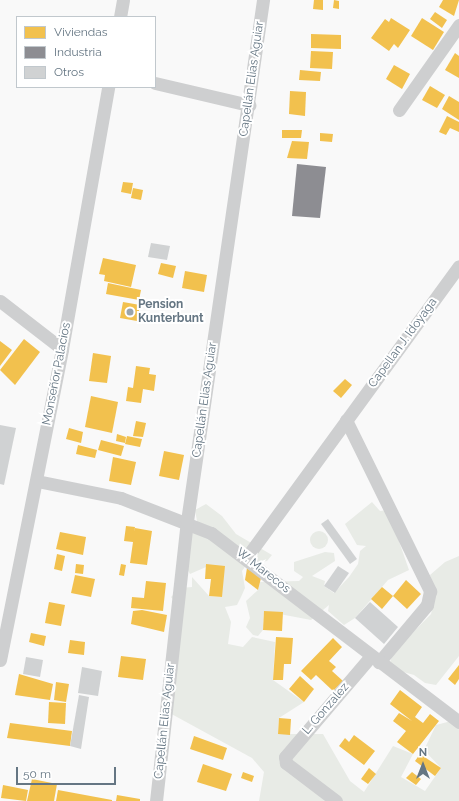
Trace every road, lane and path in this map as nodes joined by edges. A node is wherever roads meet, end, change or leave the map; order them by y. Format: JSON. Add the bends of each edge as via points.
{"nodes":[{"id":1,"x":123,"y":0,"type":"edge"},
{"id":2,"x":264,"y":0,"type":"edge"},
{"id":3,"x":120,"y":16,"type":"edge"},
{"id":4,"x":459,"y":25,"type":"edge"},
{"id":5,"x":156,"y":83,"type":"edge"},
{"id":6,"x":108,"y":88,"type":"edge"},
{"id":7,"x":249,"y":105,"type":"junction"},
{"id":8,"x":399,"y":110,"type":"dead end"},
{"id":9,"x":459,"y":266,"type":"edge"},
{"id":10,"x":0,"y":301,"type":"edge"},
{"id":11,"x":62,"y":349,"type":"junction"},
{"id":12,"x":346,"y":420,"type":"junction"},
{"id":13,"x":37,"y":480,"type":"junction"},
{"id":14,"x":187,"y":521,"type":"junction"},
{"id":15,"x":246,"y":558,"type":"junction"},
{"id":16,"x":375,"y":659,"type":"junction"},
{"id":17,"x":0,"y":660,"type":"edge"},
{"id":18,"x":459,"y":722,"type":"edge"},
{"id":19,"x":156,"y":801,"type":"edge"},
{"id":20,"x":336,"y":801,"type":"edge"}],
"edges":[{"from":1,"to":3,"type":"street"},
{"from":2,"to":7,"type":"street","name":"Capellán Elias Aguiar"},
{"from":4,"to":8,"type":"street"},
{"from":5,"to":7,"type":"street"},
{"from":6,"to":11,"type":"street","name":"Monseñor Palacios"},
{"from":7,"to":14,"type":"street","name":"Capellán Elias Aguiar"},
{"from":9,"to":12,"type":"street","name":"Capellan J. Idoyaga"},
{"from":10,"to":11,"type":"street"},
{"from":11,"to":13,"type":"street","name":"Monseñor Palacios"},
{"from":12,"to":15,"type":"street","name":"Capellan J. Idoyaga"},
{"from":12,"to":16,"type":"street","name":"L. Gonzalez","via":[[430,591],[427,605]]},
{"from":13,"to":14,"type":"street","name":"W. Marecos","via":[[120,498]]},
{"from":13,"to":17,"type":"street","name":"Monseñor Palacios"},
{"from":14,"to":15,"type":"street","name":"W. Marecos"},
{"from":14,"to":19,"type":"street","name":"Capellán Elias Aguiar"},
{"from":15,"to":16,"type":"street","name":"W. Marecos"},
{"from":16,"to":18,"type":"street","name":"W. Marecos"},
{"from":16,"to":20,"type":"street","name":"L. Gonzalez","via":[[285,757],[286,763]]}]}
